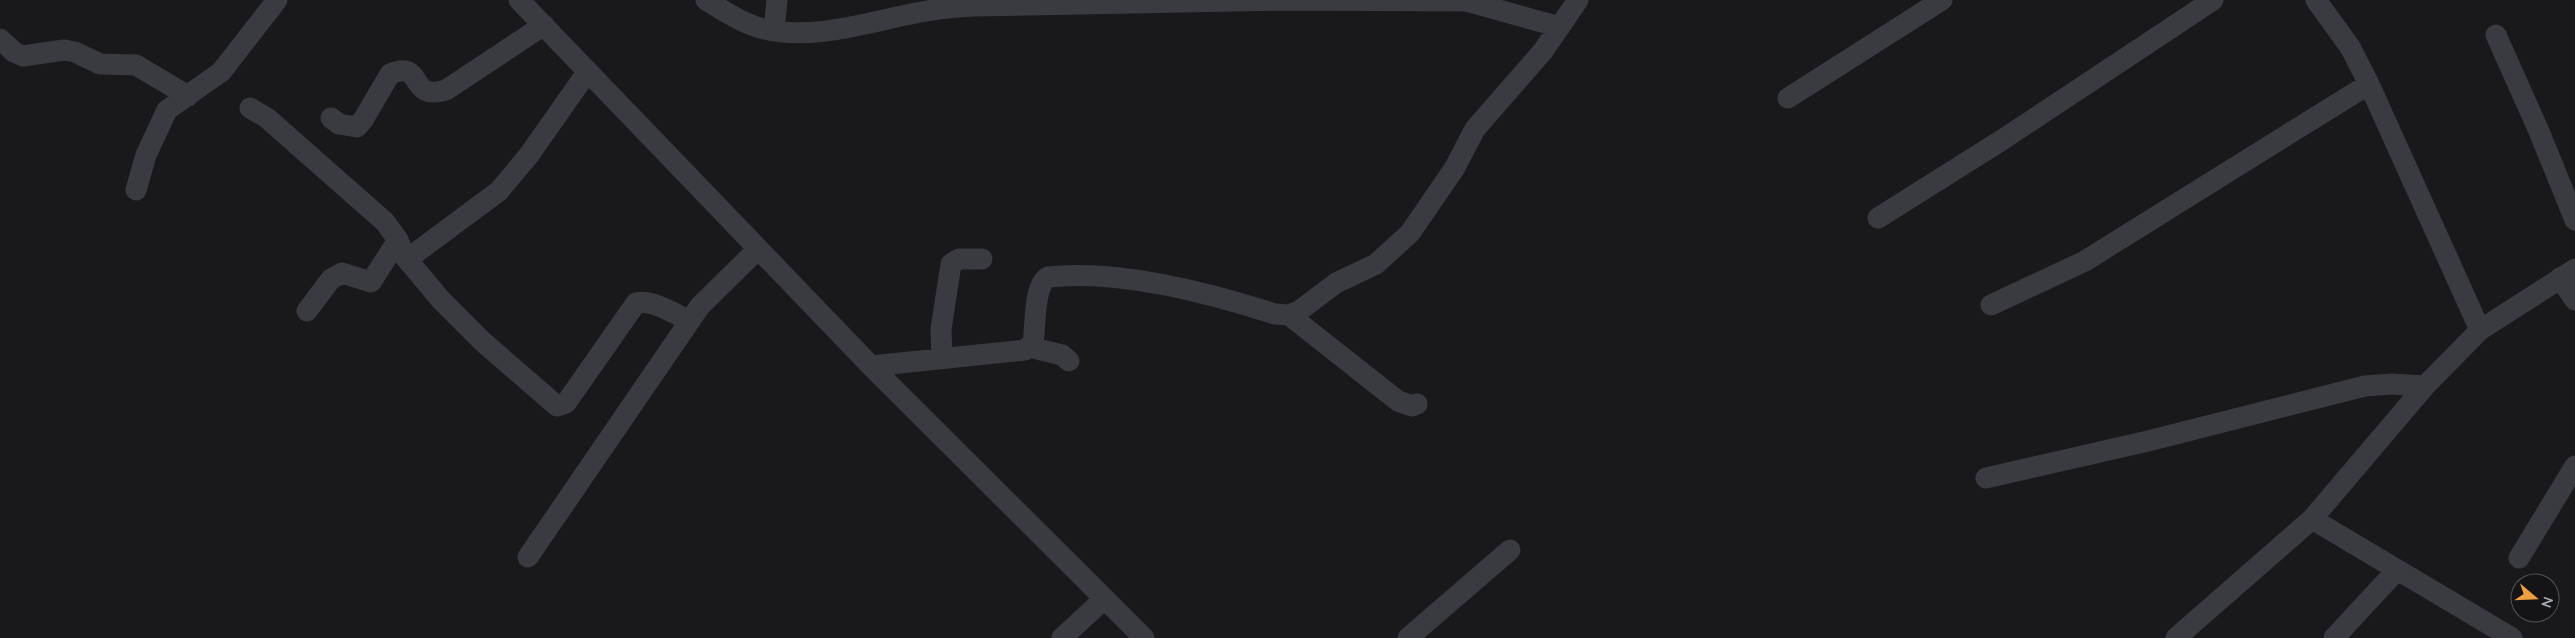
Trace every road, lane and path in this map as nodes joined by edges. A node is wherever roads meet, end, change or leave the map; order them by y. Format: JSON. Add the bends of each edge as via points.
{"nodes":[{"id":1,"x":277,"y":0,"type":"edge"},
{"id":2,"x":519,"y":0,"type":"edge"},
{"id":3,"x":706,"y":0,"type":"edge"},
{"id":4,"x":777,"y":0,"type":"edge"},
{"id":5,"x":1578,"y":0,"type":"edge"},
{"id":6,"x":1942,"y":0,"type":"edge"},
{"id":7,"x":2213,"y":0,"type":"edge"},
{"id":8,"x":2316,"y":0,"type":"edge"},
{"id":9,"x":544,"y":25,"type":"junction"},
{"id":10,"x":1560,"y":27,"type":"junction"},
{"id":11,"x":774,"y":31,"type":"junction"},
{"id":12,"x":2496,"y":35,"type":"dead end"},
{"id":13,"x":0,"y":39,"type":"edge"},
{"id":14,"x":588,"y":71,"type":"junction"},
{"id":15,"x":2369,"y":84,"type":"junction"},
{"id":16,"x":188,"y":96,"type":"junction"},
{"id":17,"x":1788,"y":98,"type":"dead end"},
{"id":18,"x":250,"y":108,"type":"dead end"},
{"id":19,"x":331,"y":118,"type":"dead end"},
{"id":20,"x":136,"y":190,"type":"dead end"},
{"id":21,"x":1878,"y":218,"type":"dead end"},
{"id":22,"x":2575,"y":220,"type":"edge"},
{"id":23,"x":401,"y":249,"type":"junction"},
{"id":24,"x":758,"y":249,"type":"junction"},
{"id":25,"x":982,"y":259,"type":"dead end"},
{"id":26,"x":2568,"y":274,"type":"edge"},
{"id":27,"x":2575,"y":300,"type":"edge"},
{"id":28,"x":1991,"y":305,"type":"dead end"},
{"id":29,"x":307,"y":311,"type":"dead end"},
{"id":30,"x":1289,"y":315,"type":"junction"},
{"id":31,"x":690,"y":321,"type":"junction"},
{"id":32,"x":2480,"y":330,"type":"junction"},
{"id":33,"x":1029,"y":347,"type":"junction"},
{"id":34,"x":942,"y":358,"type":"junction"},
{"id":35,"x":1069,"y":361,"type":"dead end"},
{"id":36,"x":871,"y":366,"type":"junction"},
{"id":37,"x":2425,"y":386,"type":"junction"},
{"id":38,"x":1417,"y":404,"type":"dead end"},
{"id":39,"x":2575,"y":466,"type":"edge"},
{"id":40,"x":1986,"y":478,"type":"dead end"},
{"id":41,"x":2312,"y":519,"type":"junction"},
{"id":42,"x":1510,"y":550,"type":"dead end"},
{"id":43,"x":528,"y":557,"type":"dead end"},
{"id":44,"x":2519,"y":558,"type":"dead end"},
{"id":45,"x":2397,"y":570,"type":"junction"},
{"id":46,"x":1104,"y":599,"type":"junction"},
{"id":47,"x":1062,"y":638,"type":"edge"},
{"id":48,"x":1144,"y":638,"type":"edge"},
{"id":49,"x":1408,"y":638,"type":"edge"},
{"id":50,"x":2176,"y":638,"type":"edge"},
{"id":51,"x":2334,"y":638,"type":"edge"},
{"id":52,"x":2512,"y":638,"type":"edge"}],
"edges":[{"from":1,"to":16,"type":"street","via":[[222,72]]},
{"from":2,"to":9,"type":"street"},
{"from":3,"to":11,"type":"street","via":[[738,20]]},
{"from":4,"to":11,"type":"street"},
{"from":5,"to":10,"type":"street"},
{"from":6,"to":17,"type":"street"},
{"from":7,"to":21,"type":"street"},
{"from":8,"to":15,"type":"street","via":[[2350,47]]},
{"from":9,"to":14,"type":"street"},
{"from":9,"to":19,"type":"street","via":[[446,90],[433,94],[426,92],[411,72],[398,71],[390,74],[357,127],[339,124]]},
{"from":10,"to":11,"type":"street","via":[[1466,1],[1281,0],[973,6],[928,10],[818,31]]},
{"from":10,"to":30,"type":"street","via":[[1543,52],[1475,129],[1454,169],[1410,233],[1376,264],[1336,283]]},
{"from":12,"to":22,"type":"street"},
{"from":13,"to":16,"type":"street","via":[[23,56],[64,50],[100,64],[136,65]]},
{"from":14,"to":23,"type":"street","via":[[529,155],[499,191],[425,246]]},
{"from":14,"to":24,"type":"street"},
{"from":15,"to":28,"type":"street","via":[[2085,261]]},
{"from":15,"to":32,"type":"street"},
{"from":16,"to":20,"type":"street","via":[[167,110],[146,155]]},
{"from":18,"to":23,"type":"street","via":[[267,118],[362,200],[385,222]]},
{"from":23,"to":29,"type":"street","via":[[371,282],[342,273],[331,279]]},
{"from":23,"to":31,"type":"street","via":[[441,300],[482,341],[557,406],[566,403],[636,303],[642,301]]},
{"from":24,"to":31,"type":"street","via":[[700,306]]},
{"from":24,"to":36,"type":"street"},
{"from":25,"to":34,"type":"street","via":[[959,259],[951,264],[941,329]]},
{"from":26,"to":27,"type":"street"},
{"from":26,"to":32,"type":"street"},
{"from":30,"to":33,"type":"street","via":[[1274,314],[1164,285],[1119,279],[1048,277],[1038,295],[1034,337]]},
{"from":30,"to":38,"type":"street","via":[[1398,401],[1412,406]]},
{"from":31,"to":43,"type":"street"},
{"from":32,"to":37,"type":"street"},
{"from":33,"to":34,"type":"street"},
{"from":33,"to":35,"type":"street","via":[[1062,355]]},
{"from":34,"to":36,"type":"street"},
{"from":36,"to":46,"type":"street"},
{"from":37,"to":40,"type":"street","via":[[2365,386]]},
{"from":37,"to":41,"type":"street"},
{"from":39,"to":44,"type":"street"},
{"from":41,"to":45,"type":"street"},
{"from":41,"to":50,"type":"street"},
{"from":42,"to":49,"type":"street"},
{"from":45,"to":51,"type":"street"},
{"from":45,"to":52,"type":"street"},
{"from":46,"to":47,"type":"street"},
{"from":46,"to":48,"type":"street"}]}
